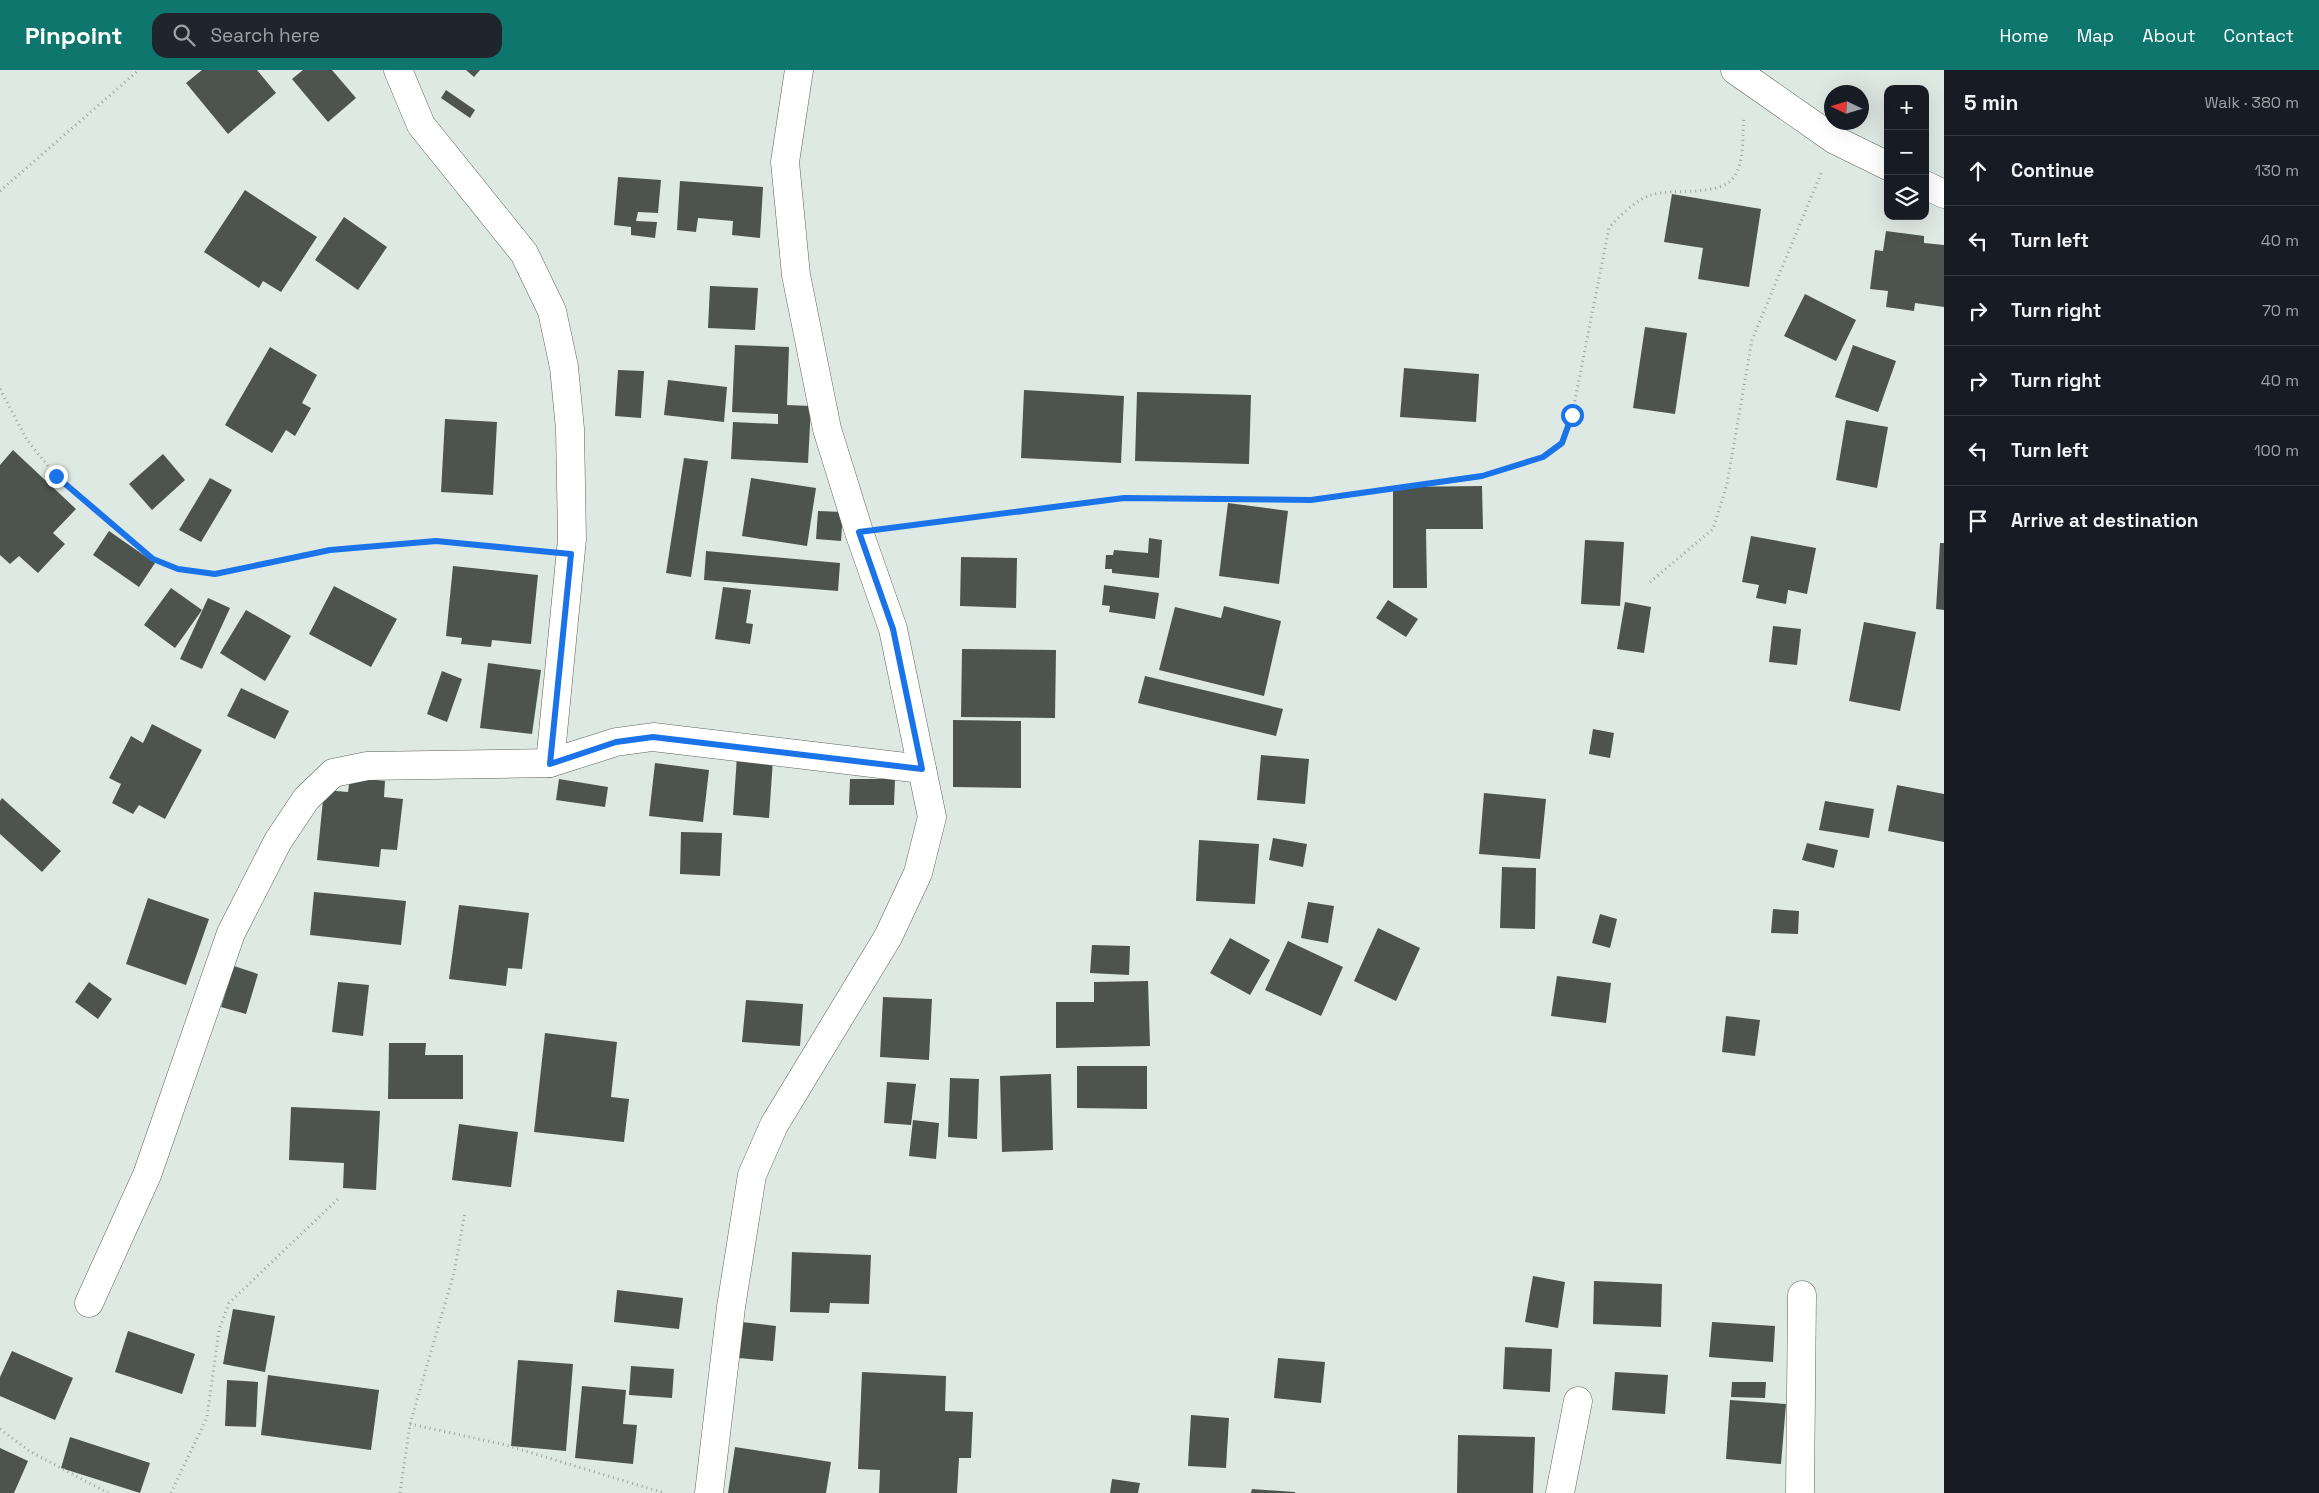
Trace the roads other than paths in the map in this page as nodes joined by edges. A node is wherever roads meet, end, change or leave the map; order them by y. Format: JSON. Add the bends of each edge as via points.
{"nodes":[{"id":1,"x":398,"y":70,"type":"edge"},
{"id":2,"x":799,"y":70,"type":"edge"},
{"id":3,"x":1741,"y":74,"type":"edge"},
{"id":4,"x":1884,"y":164,"type":"edge"},
{"id":5,"x":1929,"y":187,"type":"edge"},
{"id":6,"x":1944,"y":194,"type":"edge"},
{"id":7,"x":550,"y":764,"type":"junction"},
{"id":8,"x":922,"y":769,"type":"junction"},
{"id":9,"x":1802,"y":1294,"type":"dead end"},
{"id":10,"x":89,"y":1303,"type":"dead end"},
{"id":11,"x":1578,"y":1401,"type":"dead end"},
{"id":12,"x":709,"y":1493,"type":"edge"},
{"id":13,"x":1560,"y":1493,"type":"edge"},
{"id":14,"x":1800,"y":1493,"type":"edge"}],
"edges":[{"from":1,"to":7,"type":"street","via":[[420,125],[524,252],[552,311],[564,367],[570,429],[571,554]]},
{"from":2,"to":8,"type":"street","via":[[785,162],[796,275],[827,429],[893,629]]},
{"from":3,"to":4,"type":"street","via":[[1835,140]]},
{"from":5,"to":6,"type":"street"},
{"from":7,"to":8,"type":"street","via":[[616,742],[653,737]]},
{"from":7,"to":10,"type":"street","via":[[367,766],[333,774],[306,799],[278,841],[231,933],[147,1175]]},
{"from":8,"to":12,"type":"street","via":[[932,817],[918,873],[888,937],[774,1125],[752,1175],[731,1307]]},
{"from":9,"to":14,"type":"street"},
{"from":11,"to":13,"type":"street"}]}
